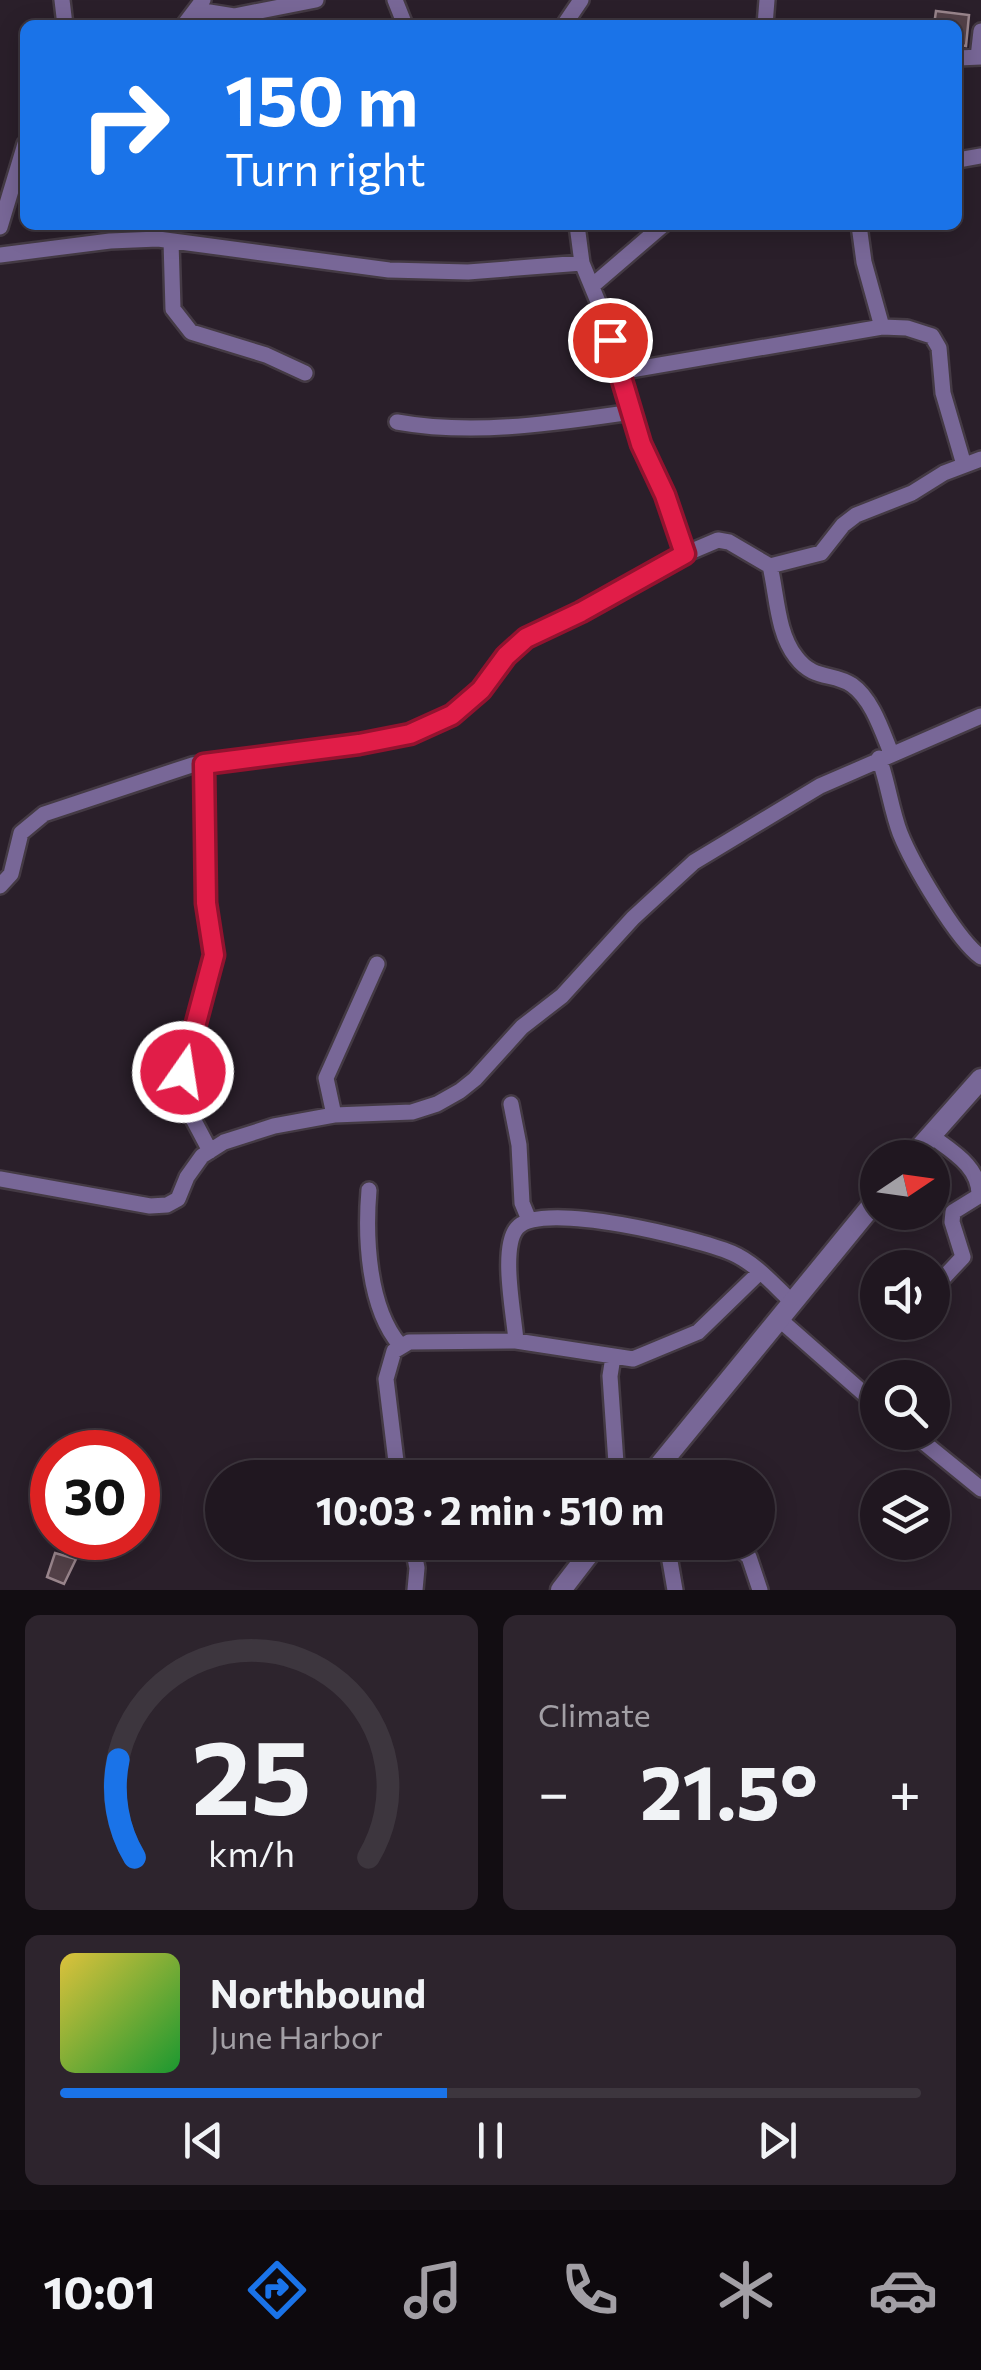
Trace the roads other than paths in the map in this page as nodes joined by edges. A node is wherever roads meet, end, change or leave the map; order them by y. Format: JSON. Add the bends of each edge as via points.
{"nodes":[{"id":1,"x":316,"y":0,"type":"edge"},
{"id":2,"x":200,"y":5,"type":"edge"},
{"id":3,"x":981,"y":31,"type":"edge"},
{"id":4,"x":980,"y":57,"type":"edge"},
{"id":5,"x":20,"y":161,"type":"edge"},
{"id":6,"x":0,"y":227,"type":"edge"},
{"id":7,"x":577,"y":230,"type":"edge"},
{"id":8,"x":657,"y":230,"type":"edge"},
{"id":9,"x":860,"y":230,"type":"edge"},
{"id":10,"x":170,"y":241,"type":"junction"},
{"id":11,"x":0,"y":255,"type":"edge"},
{"id":12,"x":582,"y":263,"type":"junction"},
{"id":13,"x":592,"y":286,"type":"junction"},
{"id":14,"x":882,"y":327,"type":"junction"},
{"id":15,"x":620,"y":372,"type":"junction"},
{"id":16,"x":305,"y":373,"type":"dead end"},
{"id":17,"x":632,"y":412,"type":"junction"},
{"id":18,"x":398,"y":422,"type":"dead end"},
{"id":19,"x":981,"y":458,"type":"edge"},
{"id":20,"x":964,"y":465,"type":"junction"},
{"id":21,"x":685,"y":554,"type":"junction"},
{"id":22,"x":770,"y":566,"type":"junction"},
{"id":23,"x":981,"y":716,"type":"edge"},
{"id":24,"x":885,"y":756,"type":"junction"},
{"id":25,"x":204,"y":764,"type":"junction"},
{"id":26,"x":0,"y":886,"type":"edge"},
{"id":27,"x":981,"y":957,"type":"edge"},
{"id":28,"x":378,"y":964,"type":"dead end"},
{"id":29,"x":981,"y":1078,"type":"edge"},
{"id":30,"x":511,"y":1104,"type":"dead end"},
{"id":31,"x":334,"y":1115,"type":"junction"},
{"id":32,"x":930,"y":1135,"type":"junction"},
{"id":33,"x":926,"y":1140,"type":"edge"},
{"id":34,"x":210,"y":1151,"type":"junction"},
{"id":35,"x":0,"y":1179,"type":"edge"},
{"id":36,"x":369,"y":1190,"type":"dead end"},
{"id":37,"x":860,"y":1219,"type":"edge"},
{"id":38,"x":530,"y":1220,"type":"junction"},
{"id":39,"x":950,"y":1271,"type":"edge"},
{"id":40,"x":760,"y":1272,"type":"junction"},
{"id":41,"x":784,"y":1310,"type":"junction"},
{"id":42,"x":516,"y":1340,"type":"junction"},
{"id":43,"x":400,"y":1346,"type":"junction"},
{"id":44,"x":613,"y":1357,"type":"junction"},
{"id":45,"x":860,"y":1388,"type":"edge"},
{"id":46,"x":934,"y":1450,"type":"edge"},
{"id":47,"x":396,"y":1460,"type":"edge"},
{"id":48,"x":616,"y":1460,"type":"edge"},
{"id":49,"x":663,"y":1460,"type":"edge"},
{"id":50,"x":981,"y":1489,"type":"edge"},
{"id":51,"x":415,"y":1560,"type":"edge"},
{"id":52,"x":584,"y":1560,"type":"edge"},
{"id":53,"x":670,"y":1560,"type":"edge"},
{"id":54,"x":750,"y":1560,"type":"edge"},
{"id":55,"x":415,"y":1590,"type":"edge"},
{"id":56,"x":561,"y":1590,"type":"edge"},
{"id":57,"x":675,"y":1590,"type":"edge"},
{"id":58,"x":760,"y":1590,"type":"edge"}],
"edges":[{"from":1,"to":2,"type":"street","via":[[234,16]]},
{"from":3,"to":4,"type":"street"},
{"from":5,"to":6,"type":"street"},
{"from":7,"to":12,"type":"street"},
{"from":8,"to":13,"type":"street"},
{"from":9,"to":14,"type":"street"},
{"from":10,"to":11,"type":"street"},
{"from":10,"to":12,"type":"street","via":[[389,270]]},
{"from":10,"to":16,"type":"street","via":[[173,309],[190,332]]},
{"from":12,"to":13,"type":"street"},
{"from":13,"to":15,"type":"street"},
{"from":14,"to":15,"type":"street"},
{"from":14,"to":20,"type":"street","via":[[932,336]]},
{"from":15,"to":17,"type":"street"},
{"from":17,"to":18,"type":"street","via":[[490,428]]},
{"from":17,"to":21,"type":"street"},
{"from":19,"to":20,"type":"street"},
{"from":20,"to":22,"type":"street","via":[[856,515],[821,553]]},
{"from":21,"to":22,"type":"street","via":[[718,540]]},
{"from":21,"to":25,"type":"street","via":[[526,638],[452,715],[410,734]]},
{"from":22,"to":24,"type":"street","via":[[794,656],[809,670],[860,692]]},
{"from":23,"to":24,"type":"street"},
{"from":24,"to":27,"type":"street","via":[[902,838],[948,917]]},
{"from":24,"to":31,"type":"street","via":[[820,786],[694,862],[460,1091],[412,1112]]},
{"from":25,"to":26,"type":"street","via":[[30,822]]},
{"from":25,"to":34,"type":"street","via":[[206,903],[214,955],[181,1089]]},
{"from":28,"to":31,"type":"street","via":[[326,1078]]},
{"from":29,"to":32,"type":"street"},
{"from":30,"to":38,"type":"street","via":[[522,1204]]},
{"from":31,"to":34,"type":"street","via":[[274,1126]]},
{"from":32,"to":33,"type":"street"},
{"from":32,"to":39,"type":"street","via":[[966,1163],[980,1187],[979,1196],[953,1212],[963,1257]]},
{"from":34,"to":35,"type":"street","via":[[178,1199],[166,1205]]},
{"from":36,"to":43,"type":"street","via":[[369,1256],[381,1309]]},
{"from":37,"to":41,"type":"street"},
{"from":38,"to":40,"type":"street","via":[[598,1220],[662,1232],[735,1254]]},
{"from":38,"to":42,"type":"street","via":[[511,1238]]},
{"from":40,"to":41,"type":"street"},
{"from":40,"to":44,"type":"street","via":[[698,1332],[633,1359]]},
{"from":41,"to":45,"type":"street"},
{"from":41,"to":49,"type":"street"},
{"from":42,"to":43,"type":"street"},
{"from":42,"to":44,"type":"street"},
{"from":43,"to":47,"type":"street","via":[[386,1379]]},
{"from":44,"to":48,"type":"street"},
{"from":46,"to":50,"type":"street"},
{"from":51,"to":55,"type":"street"},
{"from":52,"to":56,"type":"street"},
{"from":53,"to":57,"type":"street"},
{"from":54,"to":58,"type":"street"}]}
